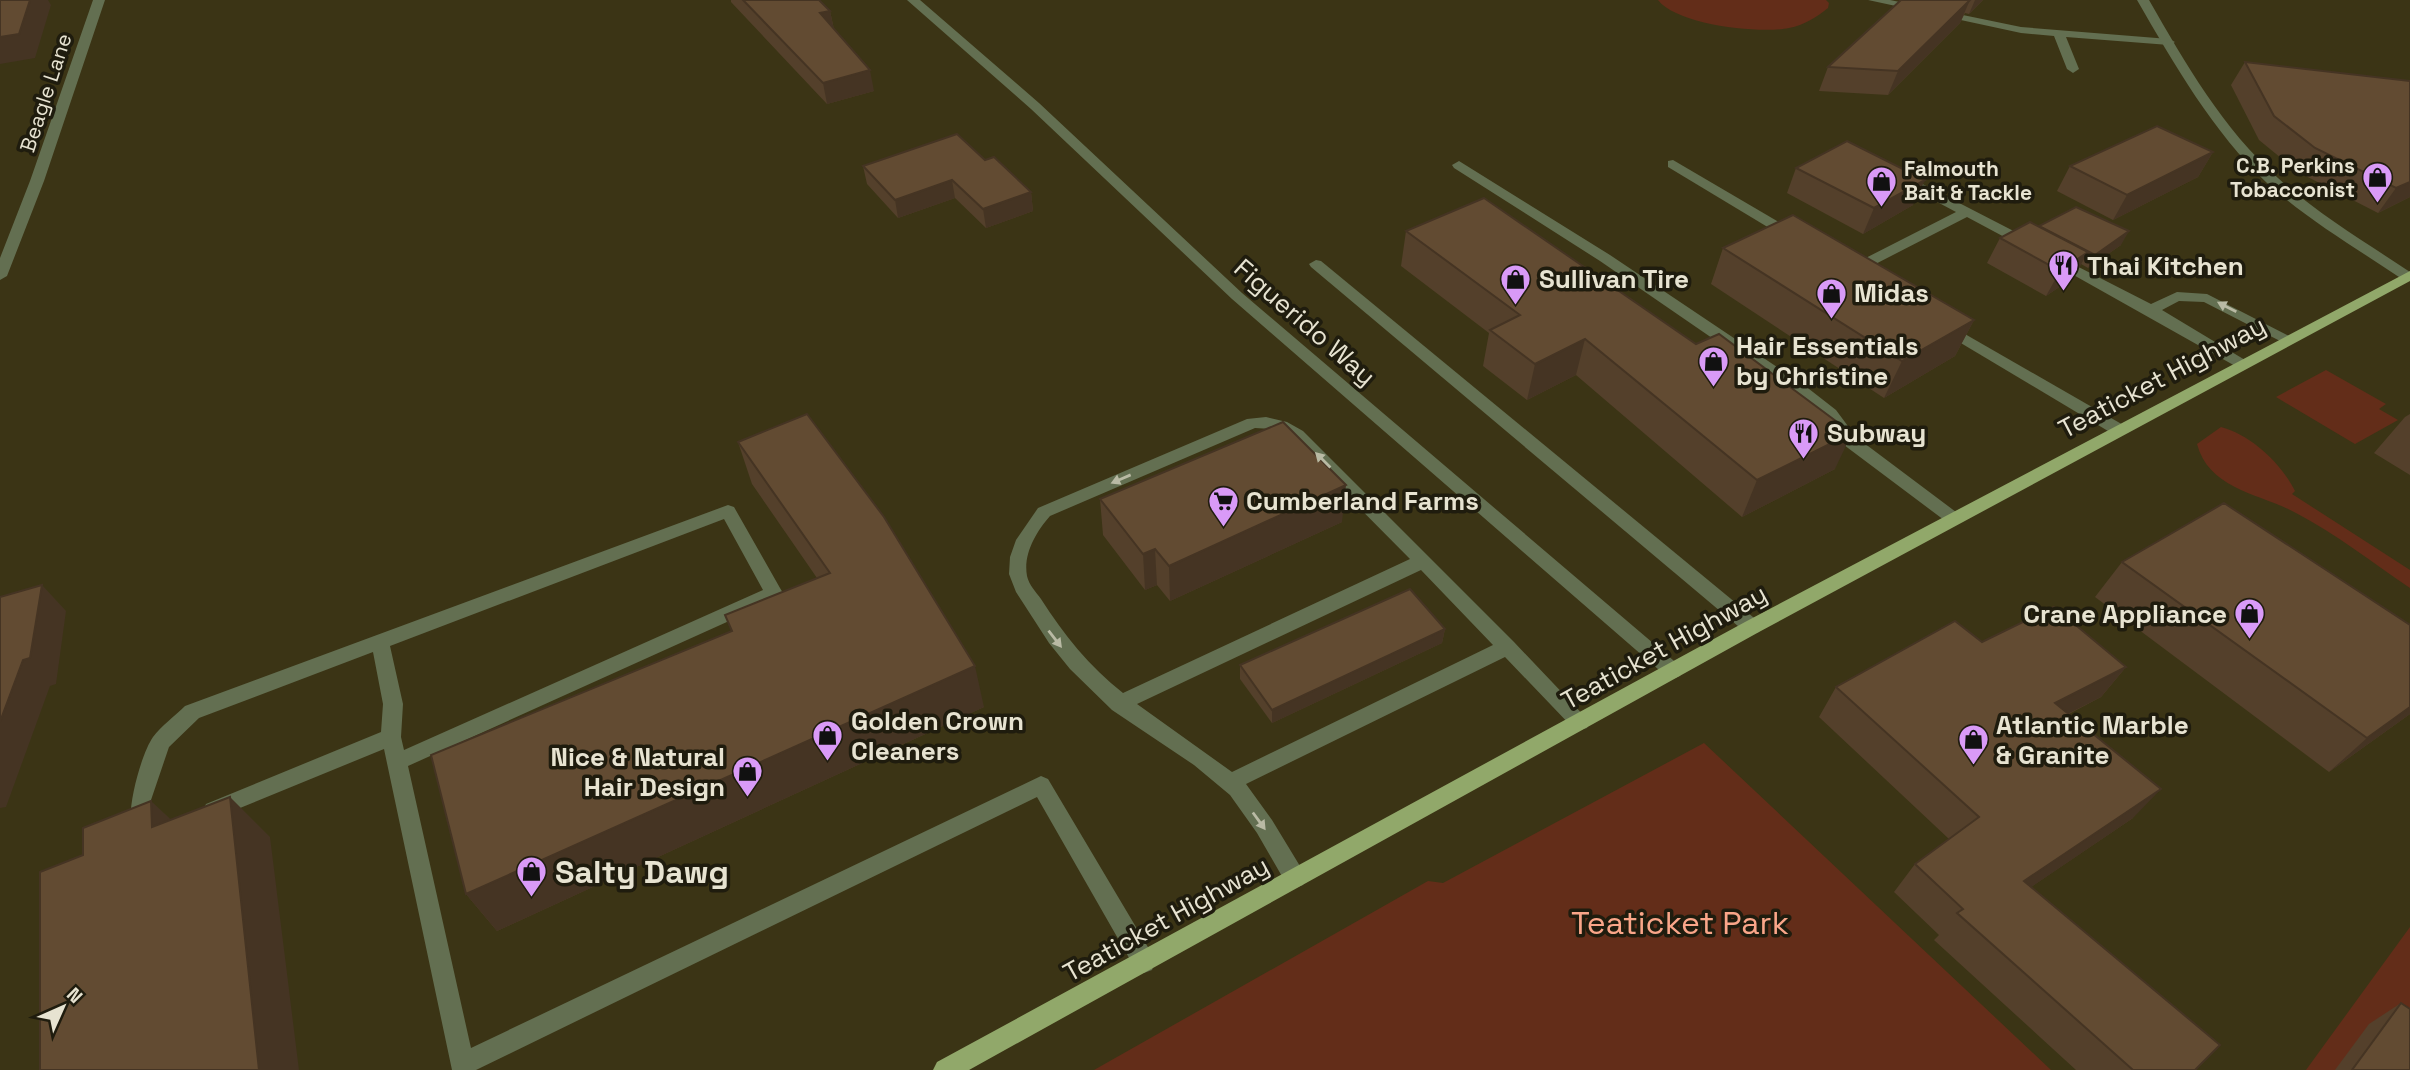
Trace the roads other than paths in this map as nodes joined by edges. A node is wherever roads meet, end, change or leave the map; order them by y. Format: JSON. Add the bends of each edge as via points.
{"nodes":[{"id":1,"x":100,"y":0,"type":"edge"},
{"id":2,"x":913,"y":0,"type":"edge"},
{"id":3,"x":1874,"y":0,"type":"edge"},
{"id":4,"x":2143,"y":0,"type":"edge"},
{"id":5,"x":2059,"y":32,"type":"junction"},
{"id":6,"x":2169,"y":42,"type":"junction"},
{"id":7,"x":2073,"y":69,"type":"dead end"},
{"id":8,"x":1673,"y":164,"type":"dead end"},
{"id":9,"x":1459,"y":165,"type":"dead end"},
{"id":10,"x":1893,"y":173,"type":"edge"},
{"id":11,"x":1966,"y":212,"type":"junction"},
{"id":12,"x":1811,"y":247,"type":"edge"},
{"id":13,"x":1834,"y":261,"type":"edge"},
{"id":14,"x":1316,"y":264,"type":"dead end"},
{"id":15,"x":2408,"y":275,"type":"edge"},
{"id":16,"x":0,"y":276,"type":"edge"},
{"id":17,"x":2151,"y":310,"type":"junction"},
{"id":18,"x":1933,"y":320,"type":"edge"},
{"id":19,"x":2287,"y":339,"type":"junction"},
{"id":20,"x":2242,"y":363,"type":"junction"},
{"id":21,"x":2119,"y":430,"type":"junction"},
{"id":22,"x":1954,"y":519,"type":"junction"},
{"id":23,"x":1423,"y":561,"type":"junction"},
{"id":24,"x":1752,"y":627,"type":"junction"},
{"id":25,"x":380,"y":642,"type":"junction"},
{"id":26,"x":1507,"y":647,"type":"junction"},
{"id":27,"x":1673,"y":671,"type":"junction"},
{"id":28,"x":1119,"y":704,"type":"junction"},
{"id":29,"x":1580,"y":722,"type":"junction"},
{"id":30,"x":391,"y":737,"type":"junction"},
{"id":31,"x":397,"y":762,"type":"junction"},
{"id":32,"x":1231,"y":782,"type":"junction"},
{"id":33,"x":190,"y":820,"type":"edge"},
{"id":34,"x":165,"y":830,"type":"edge"},
{"id":35,"x":1296,"y":877,"type":"junction"},
{"id":36,"x":1144,"y":962,"type":"junction"},
{"id":37,"x":464,"y":1067,"type":"edge"},
{"id":38,"x":945,"y":1070,"type":"edge"}],
"edges":[{"from":1,"to":16,"type":"street","name":"Beagle Lane"},
{"from":2,"to":27,"type":"street","name":"Figuerido Way","via":[[1035,106],[1237,296]]},
{"from":3,"to":5,"type":"street","via":[[2021,30]]},
{"from":4,"to":6,"type":"street"},
{"from":5,"to":6,"type":"street"},
{"from":5,"to":7,"type":"street"},
{"from":6,"to":15,"type":"street","via":[[2219,119],[2272,179]]},
{"from":8,"to":12,"type":"street"},
{"from":9,"to":22,"type":"street","via":[[1798,389],[1830,414],[1850,441]]},
{"from":10,"to":11,"type":"street"},
{"from":11,"to":13,"type":"street","via":[[1857,275]]},
{"from":11,"to":17,"type":"street"},
{"from":14,"to":24,"type":"street"},
{"from":15,"to":19,"type":"main road","name":"Teaticket Highway"},
{"from":19,"to":17,"type":"street","one_way":true,"via":[[2207,298],[2177,296]]},
{"from":17,"to":20,"type":"street"},
{"from":18,"to":21,"type":"street"},
{"from":19,"to":20,"type":"main road","name":"Teaticket Highway"},
{"from":20,"to":21,"type":"main road","name":"Teaticket Highway"},
{"from":21,"to":22,"type":"main road","name":"Teaticket Highway"},
{"from":22,"to":24,"type":"main road","name":"Teaticket Highway"},
{"from":23,"to":26,"type":"street"},
{"from":23,"to":28,"type":"street"},
{"from":23,"to":28,"type":"street","one_way":true,"via":[[1297,435],[1268,421],[1253,423],[1044,512],[1030,527],[1018,576],[1048,630],[1083,673]]},
{"from":24,"to":27,"type":"main road","name":"Teaticket Highway"},
{"from":25,"to":30,"type":"street","via":[[393,704]]},
{"from":25,"to":31,"type":"street","via":[[728,511],[774,593]]},
{"from":25,"to":34,"type":"street","via":[[192,712],[160,743],[140,803],[140,840]]},
{"from":26,"to":29,"type":"street"},
{"from":26,"to":32,"type":"street"},
{"from":27,"to":29,"type":"main road","name":"Teaticket Highway"},
{"from":28,"to":32,"type":"street"},
{"from":29,"to":35,"type":"main road","name":"Teaticket Highway"},
{"from":30,"to":31,"type":"street"},
{"from":30,"to":33,"type":"street"},
{"from":31,"to":37,"type":"street"},
{"from":32,"to":35,"type":"street","one_way":true},
{"from":35,"to":36,"type":"main road","name":"Teaticket Highway"},
{"from":36,"to":37,"type":"street","via":[[1041,785]]},
{"from":36,"to":38,"type":"main road","name":"Teaticket Highway"}]}
